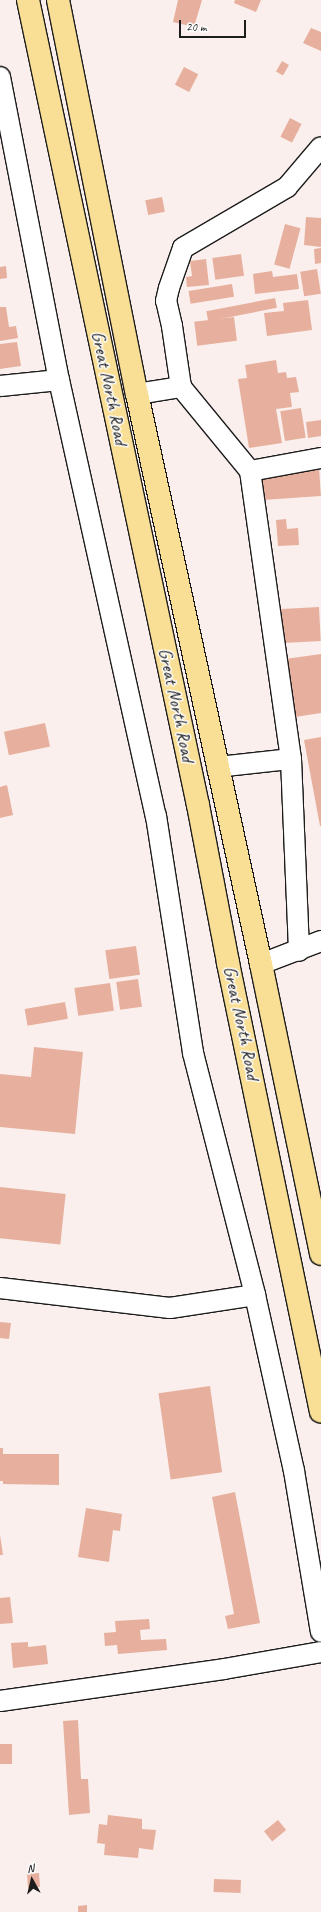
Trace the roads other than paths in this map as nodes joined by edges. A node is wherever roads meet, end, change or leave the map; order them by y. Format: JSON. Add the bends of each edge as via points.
{"nodes":[{"id":1,"x":28,"y":0,"type":"edge"},
{"id":2,"x":58,"y":0,"type":"edge"},
{"id":3,"x":0,"y":77,"type":"edge"},
{"id":4,"x":321,"y":147,"type":"edge"},
{"id":5,"x":59,"y":380,"type":"junction"},
{"id":6,"x":0,"y":386,"type":"edge"},
{"id":7,"x":181,"y":387,"type":"junction"},
{"id":8,"x":137,"y":394,"type":"junction"},
{"id":9,"x":320,"y":458,"type":"edge"},
{"id":10,"x":250,"y":471,"type":"junction"},
{"id":11,"x":291,"y":759,"type":"junction"},
{"id":12,"x":217,"y":767,"type":"junction"},
{"id":13,"x":321,"y":941,"type":"edge"},
{"id":14,"x":299,"y":951,"type":"junction"},
{"id":15,"x":261,"y":964,"type":"junction"},
{"id":16,"x":321,"y":1254,"type":"edge"},
{"id":17,"x":0,"y":1288,"type":"edge"},
{"id":18,"x":254,"y":1295,"type":"junction"},
{"id":19,"x":321,"y":1411,"type":"edge"},
{"id":20,"x":321,"y":1632,"type":"edge"},
{"id":21,"x":321,"y":1652,"type":"edge"},
{"id":22,"x":0,"y":1701,"type":"edge"}],
"edges":[{"from":1,"to":19,"type":"main road","name":"Great North Road","via":[[198,805],[228,963]]},
{"from":2,"to":8,"type":"main road","name":"Great North Road"},
{"from":3,"to":5,"type":"street"},
{"from":4,"to":7,"type":"street","via":[[287,187],[183,248],[166,301]]},
{"from":5,"to":6,"type":"street"},
{"from":5,"to":18,"type":"street","via":[[156,816],[193,1053]]},
{"from":7,"to":8,"type":"street"},
{"from":7,"to":10,"type":"street"},
{"from":8,"to":12,"type":"main road","name":"Great North Road"},
{"from":9,"to":10,"type":"street"},
{"from":10,"to":11,"type":"street"},
{"from":11,"to":12,"type":"street"},
{"from":11,"to":14,"type":"street"},
{"from":12,"to":15,"type":"main road","name":"Great North Road"},
{"from":13,"to":14,"type":"street"},
{"from":14,"to":15,"type":"street"},
{"from":15,"to":16,"type":"main road","name":"Great North Road"},
{"from":17,"to":18,"type":"street","via":[[170,1308]]},
{"from":18,"to":20,"type":"street","via":[[294,1471]]},
{"from":21,"to":22,"type":"street","via":[[224,1669]]}]}
